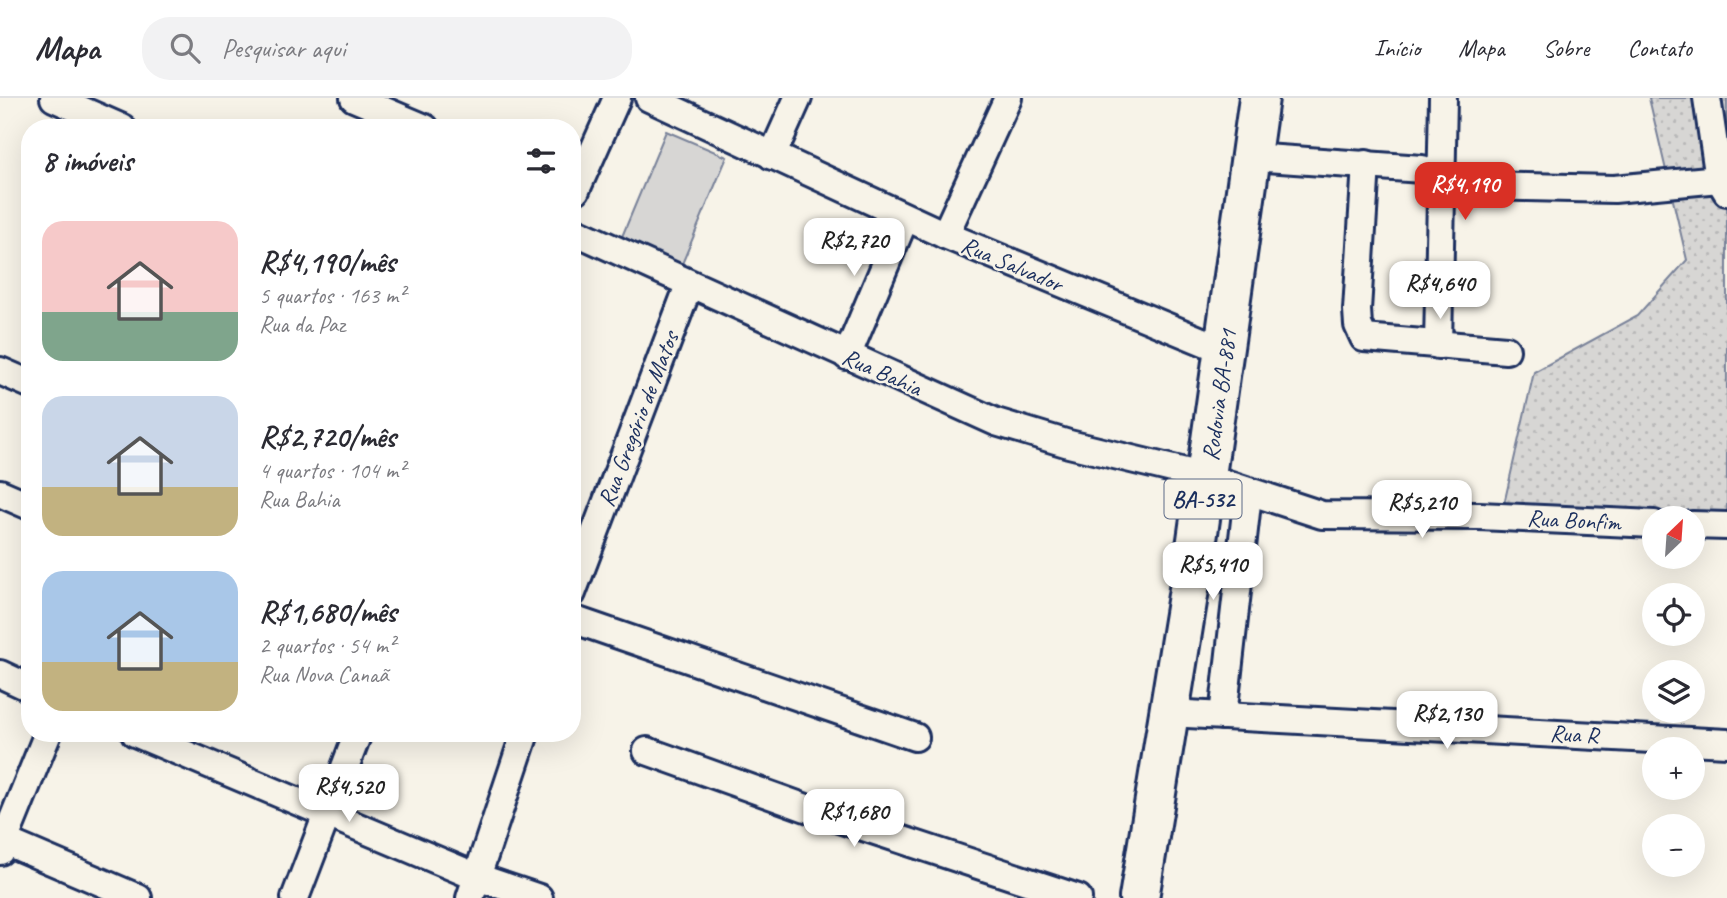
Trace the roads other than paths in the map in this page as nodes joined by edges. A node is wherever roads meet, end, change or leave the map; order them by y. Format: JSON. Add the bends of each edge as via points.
{"nodes":[{"id":1,"x":54,"y":98,"type":"edge"},
{"id":2,"x":354,"y":98,"type":"edge"},
{"id":3,"x":617,"y":98,"type":"edge"},
{"id":4,"x":649,"y":98,"type":"edge"},
{"id":5,"x":798,"y":98,"type":"edge"},
{"id":6,"x":1008,"y":98,"type":"edge"},
{"id":7,"x":1259,"y":98,"type":"edge"},
{"id":8,"x":1443,"y":98,"type":"edge"},
{"id":9,"x":1706,"y":98,"type":"edge"},
{"id":10,"x":102,"y":119,"type":"edge"},
{"id":11,"x":404,"y":119,"type":"edge"},
{"id":12,"x":772,"y":156,"type":"junction"},
{"id":13,"x":1251,"y":157,"type":"junction"},
{"id":14,"x":1366,"y":164,"type":"junction"},
{"id":15,"x":581,"y":179,"type":"edge"},
{"id":16,"x":1442,"y":185,"type":"junction"},
{"id":17,"x":1723,"y":185,"type":"edge"},
{"id":18,"x":905,"y":218,"type":"junction"},
{"id":19,"x":581,"y":234,"type":"edge"},
{"id":20,"x":944,"y":236,"type":"junction"},
{"id":21,"x":689,"y":285,"type":"junction"},
{"id":22,"x":1437,"y":345,"type":"junction"},
{"id":23,"x":1506,"y":350,"type":"dead end"},
{"id":24,"x":1226,"y":351,"type":"junction"},
{"id":25,"x":847,"y":356,"type":"junction"},
{"id":26,"x":0,"y":371,"type":"edge"},
{"id":27,"x":21,"y":380,"type":"edge"},
{"id":28,"x":1206,"y":477,"type":"junction"},
{"id":29,"x":0,"y":493,"type":"edge"},
{"id":30,"x":1248,"y":494,"type":"junction"},
{"id":31,"x":21,"y":502,"type":"edge"},
{"id":32,"x":1642,"y":523,"type":"edge"},
{"id":33,"x":1705,"y":525,"type":"edge"},
{"id":34,"x":1727,"y":526,"type":"edge"},
{"id":35,"x":581,"y":569,"type":"edge"},
{"id":36,"x":581,"y":622,"type":"edge"},
{"id":37,"x":0,"y":674,"type":"edge"},
{"id":38,"x":21,"y":684,"type":"edge"},
{"id":39,"x":1170,"y":713,"type":"junction"},
{"id":40,"x":1223,"y":716,"type":"junction"},
{"id":41,"x":915,"y":737,"type":"dead end"},
{"id":42,"x":44,"y":742,"type":"edge"},
{"id":43,"x":182,"y":742,"type":"edge"},
{"id":44,"x":355,"y":742,"type":"edge"},
{"id":45,"x":522,"y":742,"type":"edge"},
{"id":46,"x":1727,"y":743,"type":"edge"},
{"id":47,"x":647,"y":751,"type":"dead end"},
{"id":48,"x":327,"y":815,"type":"junction"},
{"id":49,"x":1,"y":844,"type":"edge"},
{"id":50,"x":474,"y":887,"type":"edge"},
{"id":51,"x":138,"y":898,"type":"edge"},
{"id":52,"x":295,"y":898,"type":"edge"},
{"id":53,"x":539,"y":898,"type":"edge"},
{"id":54,"x":1078,"y":898,"type":"edge"},
{"id":55,"x":1139,"y":898,"type":"edge"}],
"edges":[{"from":1,"to":10,"type":"street"},
{"from":2,"to":11,"type":"street"},
{"from":3,"to":15,"type":"street"},
{"from":4,"to":12,"type":"street","name":"Rua Salvador"},
{"from":5,"to":12,"type":"street"},
{"from":6,"to":20,"type":"street"},
{"from":7,"to":13,"type":"main road","name":"Rodovia BA-881","number":"BA-532"},
{"from":8,"to":16,"type":"street"},
{"from":9,"to":17,"type":"street"},
{"from":12,"to":18,"type":"street","name":"Rua Salvador"},
{"from":13,"to":14,"type":"street"},
{"from":13,"to":24,"type":"main road","name":"Rodovia BA-881","number":"BA-532"},
{"from":14,"to":16,"type":"street","via":[[1422,169]]},
{"from":14,"to":22,"type":"street","via":[[1357,310],[1362,336]]},
{"from":16,"to":17,"type":"street","via":[[1614,189]]},
{"from":16,"to":22,"type":"street"},
{"from":18,"to":20,"type":"street","name":"Rua Salvador"},
{"from":18,"to":25,"type":"street"},
{"from":19,"to":21,"type":"street","name":"Rua Bahia"},
{"from":20,"to":24,"type":"street","name":"Rua Salvador"},
{"from":21,"to":25,"type":"street","name":"Rua Bahia"},
{"from":21,"to":35,"type":"street","name":"Rua Gregório de Matos"},
{"from":22,"to":23,"type":"street"},
{"from":24,"to":28,"type":"main road","name":"Rodovia BA-881","number":"BA-532"},
{"from":25,"to":28,"type":"street","name":"Rua Bahia","via":[[996,422]]},
{"from":26,"to":27,"type":"street"},
{"from":28,"to":30,"type":"street","name":"Rua Bonfim"},
{"from":28,"to":39,"type":"main road","name":"Rodovia BA-881","number":"BA-532"},
{"from":29,"to":31,"type":"street"},
{"from":30,"to":32,"type":"street","name":"Rua Bonfim","via":[[1322,515]]},
{"from":30,"to":40,"type":"street"},
{"from":33,"to":34,"type":"street"},
{"from":36,"to":41,"type":"street"},
{"from":37,"to":38,"type":"street"},
{"from":39,"to":40,"type":"street","name":"Rua R"},
{"from":39,"to":55,"type":"main road","name":"Rodovia BA-881","number":"BA-532"},
{"from":40,"to":46,"type":"street","name":"Rua R"},
{"from":42,"to":49,"type":"street"},
{"from":43,"to":48,"type":"street"},
{"from":44,"to":48,"type":"street"},
{"from":45,"to":50,"type":"street"},
{"from":47,"to":54,"type":"street"},
{"from":48,"to":50,"type":"street"},
{"from":48,"to":52,"type":"street"},
{"from":49,"to":51,"type":"street"},
{"from":50,"to":53,"type":"street"}]}
